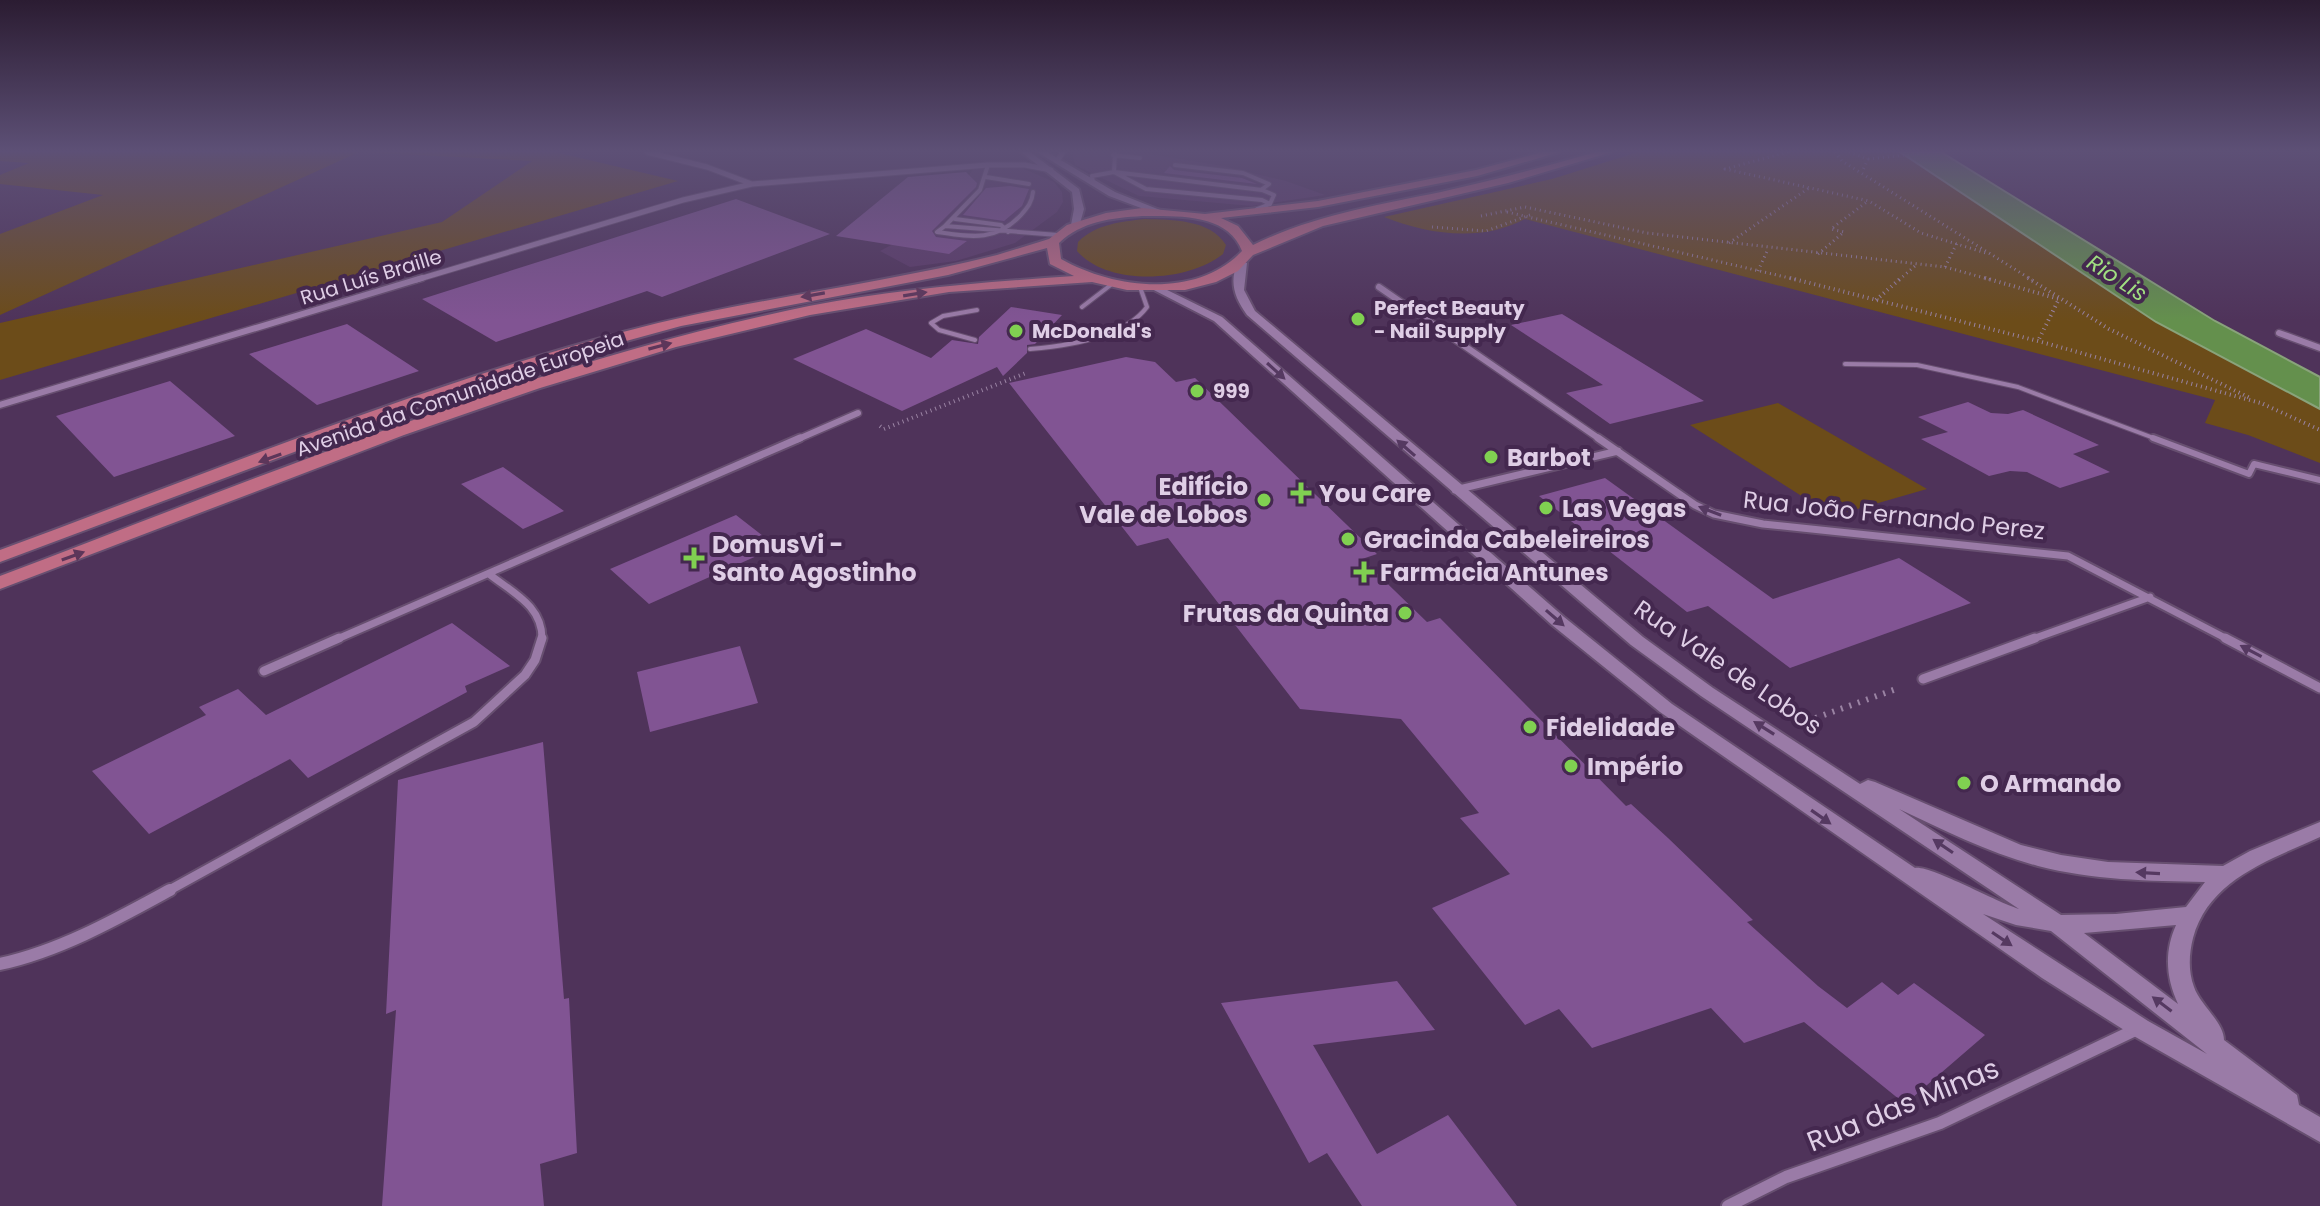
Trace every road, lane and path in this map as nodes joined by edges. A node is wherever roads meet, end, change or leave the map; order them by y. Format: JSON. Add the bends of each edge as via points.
{"nodes":[{"id":1,"x":656,"y":208,"type":"edge"},
{"id":2,"x":962,"y":208,"type":"edge"},
{"id":3,"x":1026,"y":208,"type":"edge"},
{"id":4,"x":1079,"y":208,"type":"edge"},
{"id":5,"x":1152,"y":208,"type":"edge"},
{"id":6,"x":1258,"y":208,"type":"edge"},
{"id":7,"x":1281,"y":208,"type":"edge"},
{"id":8,"x":1378,"y":208,"type":"edge"},
{"id":9,"x":1520,"y":208,"type":"edge"},
{"id":10,"x":1531,"y":208,"type":"edge"},
{"id":11,"x":1780,"y":208,"type":"edge"},
{"id":12,"x":1859,"y":208,"type":"edge"},
{"id":13,"x":1881,"y":208,"type":"edge"},
{"id":14,"x":1918,"y":208,"type":"edge"},
{"id":15,"x":1160,"y":212,"type":"junction"},
{"id":16,"x":1240,"y":215,"type":"junction"},
{"id":17,"x":1531,"y":215,"type":"junction"},
{"id":18,"x":1198,"y":217,"type":"junction"},
{"id":19,"x":954,"y":219,"type":"junction"},
{"id":20,"x":1076,"y":225,"type":"junction"},
{"id":21,"x":945,"y":226,"type":"junction"},
{"id":22,"x":1430,"y":226,"type":"dead end"},
{"id":23,"x":1008,"y":232,"type":"junction"},
{"id":24,"x":1647,"y":233,"type":"junction"},
{"id":25,"x":1056,"y":239,"type":"junction"},
{"id":26,"x":1638,"y":240,"type":"junction"},
{"id":27,"x":1957,"y":243,"type":"junction"},
{"id":28,"x":1728,"y":244,"type":"junction"},
{"id":29,"x":1768,"y":249,"type":"junction"},
{"id":30,"x":1818,"y":255,"type":"junction"},
{"id":31,"x":1996,"y":257,"type":"junction"},
{"id":32,"x":1246,"y":258,"type":"junction"},
{"id":33,"x":1917,"y":264,"type":"junction"},
{"id":34,"x":1945,"y":267,"type":"junction"},
{"id":35,"x":1758,"y":271,"type":"junction"},
{"id":36,"x":1090,"y":279,"type":"junction"},
{"id":37,"x":1112,"y":284,"type":"junction"},
{"id":38,"x":1147,"y":287,"type":"junction"},
{"id":39,"x":1379,"y":287,"type":"dead end"},
{"id":40,"x":2059,"y":299,"type":"junction"},
{"id":41,"x":1876,"y":300,"type":"junction"},
{"id":42,"x":1082,"y":307,"type":"dead end"},
{"id":43,"x":977,"y":310,"type":"dead end"},
{"id":44,"x":2279,"y":333,"type":"dead end"},
{"id":45,"x":975,"y":340,"type":"dead end"},
{"id":46,"x":2038,"y":341,"type":"junction"},
{"id":47,"x":2320,"y":348,"type":"edge"},
{"id":48,"x":1030,"y":349,"type":"dead end"},
{"id":49,"x":1845,"y":364,"type":"dead end"},
{"id":50,"x":1006,"y":381,"type":"dead end"},
{"id":51,"x":2264,"y":404,"type":"junction"},
{"id":52,"x":0,"y":405,"type":"edge"},
{"id":53,"x":858,"y":413,"type":"joint"},
{"id":54,"x":2320,"y":430,"type":"edge"},
{"id":55,"x":1618,"y":451,"type":"junction"},
{"id":56,"x":2320,"y":480,"type":"edge"},
{"id":57,"x":1455,"y":490,"type":"junction"},
{"id":58,"x":0,"y":556,"type":"edge"},
{"id":59,"x":489,"y":574,"type":"junction"},
{"id":60,"x":0,"y":583,"type":"edge"},
{"id":61,"x":2150,"y":597,"type":"junction"},
{"id":62,"x":264,"y":671,"type":"dead end"},
{"id":63,"x":1923,"y":679,"type":"joint"},
{"id":64,"x":2320,"y":688,"type":"edge"},
{"id":65,"x":1798,"y":725,"type":"dead end"},
{"id":66,"x":1830,"y":770,"type":"junction"},
{"id":67,"x":2320,"y":829,"type":"edge"},
{"id":68,"x":1868,"y":849,"type":"junction"},
{"id":69,"x":2226,"y":874,"type":"junction"},
{"id":70,"x":2190,"y":915,"type":"junction"},
{"id":71,"x":2054,"y":921,"type":"junction"},
{"id":72,"x":0,"y":964,"type":"edge"},
{"id":73,"x":2140,"y":1028,"type":"junction"},
{"id":74,"x":2224,"y":1051,"type":"junction"},
{"id":75,"x":2320,"y":1130,"type":"edge"},
{"id":76,"x":1728,"y":1206,"type":"edge"}],
"edges":[{"from":1,"to":52,"type":"street","name":"Rua Luís Braille"},
{"from":2,"to":19,"type":"lane"},
{"from":3,"to":23,"type":"lane"},
{"from":4,"to":20,"type":"main road"},
{"from":5,"to":15,"type":"main road"},
{"from":6,"to":16,"type":"lane"},
{"from":7,"to":16,"type":"main road"},
{"from":8,"to":32,"type":"main road","via":[[1299,227]]},
{"from":9,"to":17,"type":"path","via":[[1507,212]]},
{"from":10,"to":24,"type":"path"},
{"from":11,"to":28,"type":"path"},
{"from":12,"to":30,"type":"path","via":[[1831,229],[1844,232]]},
{"from":13,"to":27,"type":"path","via":[[1921,233]]},
{"from":14,"to":31,"type":"path"},
{"from":15,"to":18,"type":"main road","name":"Avenida da Comunidade Europeia"},
{"from":15,"to":20,"type":"main road","name":"Avenida da Comunidade Europeia"},
{"from":16,"to":18,"type":"main road"},
{"from":17,"to":22,"type":"path","via":[[1486,231]]},
{"from":17,"to":26,"type":"path"},
{"from":18,"to":32,"type":"main road","via":[[1237,231],[1247,241]]},
{"from":19,"to":21,"type":"lane"},
{"from":19,"to":23,"type":"lane","via":[[1001,225]]},
{"from":20,"to":25,"type":"main road","name":"Avenida da Comunidade Europeia"},
{"from":21,"to":23,"type":"lane"},
{"from":21,"to":23,"type":"lane","via":[[937,232],[983,238]]},
{"from":23,"to":25,"type":"lane"},
{"from":24,"to":26,"type":"path"},
{"from":24,"to":28,"type":"path"},
{"from":25,"to":36,"type":"main road","via":[[1051,250],[1055,261]]},
{"from":25,"to":58,"type":"main road","name":"Avenida da Comunidade Europeia","one_way":true,"via":[[981,265],[721,312],[574,351]]},
{"from":26,"to":35,"type":"path"},
{"from":27,"to":31,"type":"path"},
{"from":27,"to":34,"type":"path"},
{"from":28,"to":29,"type":"path"},
{"from":29,"to":30,"type":"path"},
{"from":29,"to":35,"type":"path"},
{"from":30,"to":33,"type":"path"},
{"from":31,"to":40,"type":"path"},
{"from":32,"to":38,"type":"main road","via":[[1207,280]]},
{"from":57,"to":32,"type":"main road","name":"Rua Vale de Lobos","one_way":true,"via":[[1251,313],[1238,296],[1236,283]]},
{"from":33,"to":34,"type":"path"},
{"from":33,"to":41,"type":"path"},
{"from":34,"to":40,"type":"path"},
{"from":35,"to":41,"type":"path"},
{"from":36,"to":37,"type":"main road"},
{"from":60,"to":36,"type":"main road","name":"Avenida da Comunidade Europeia","one_way":true,"via":[[453,413],[650,349],[915,293]]},
{"from":37,"to":38,"type":"main road"},
{"from":37,"to":42,"type":"lane"},
{"from":38,"to":48,"type":"lane","via":[[1147,307],[1138,319],[1059,347]]},
{"from":38,"to":68,"type":"main road","name":"Rua Vale de Lobos","one_way":true,"via":[[1218,319],[1570,631],[1666,708]]},
{"from":39,"to":55,"type":"street","name":"Rua João Fernando Perez"},
{"from":40,"to":46,"type":"path"},
{"from":40,"to":51,"type":"path","via":[[2154,353]]},
{"from":41,"to":46,"type":"path"},
{"from":43,"to":45,"type":"lane","via":[[937,317],[931,323]]},
{"from":44,"to":47,"type":"street"},
{"from":46,"to":51,"type":"path"},
{"from":49,"to":56,"type":"lane","via":[[1917,365],[2018,387],[2249,474],[2254,464]]},
{"from":50,"to":53,"type":"path","via":[[884,429]]},
{"from":51,"to":54,"type":"path"},
{"from":53,"to":59,"type":"street"},
{"from":55,"to":57,"type":"street"},
{"from":61,"to":55,"type":"street","name":"Rua João Fernando Perez","one_way":true,"via":[[2097,569],[2043,551],[1763,524],[1714,514]]},
{"from":66,"to":57,"type":"main road","name":"Rua Vale de Lobos","one_way":true,"via":[[1637,641]]},
{"from":59,"to":62,"type":"street"},
{"from":59,"to":72,"type":"street","via":[[536,613],[542,635],[536,661],[515,688],[474,722],[117,919]]},
{"from":61,"to":63,"type":"street"},
{"from":64,"to":61,"type":"street","name":"Rua João Fernando Perez","one_way":true},
{"from":63,"to":65,"type":"path"},
{"from":69,"to":66,"type":"main road","one_way":true,"via":[[2110,871],[2035,857]]},
{"from":71,"to":66,"type":"main road","name":"Rua Vale de Lobos","one_way":true},
{"from":67,"to":69,"type":"main road"},
{"from":68,"to":71,"type":"main road","name":"Rua Vale de Lobos","via":[[1994,910]]},
{"from":68,"to":73,"type":"main road","name":"Rua Vale de Lobos","one_way":true},
{"from":69,"to":70,"type":"main road"},
{"from":70,"to":71,"type":"main road"},
{"from":70,"to":74,"type":"main road","via":[[2179,946],[2180,976],[2187,999]]},
{"from":74,"to":71,"type":"main road","name":"Rua Vale de Lobos","one_way":true},
{"from":73,"to":75,"type":"main road","name":"Rua Vale de Lobos"},
{"from":73,"to":76,"type":"street","name":"Rua das Minas","via":[[1940,1123],[1786,1177]]},
{"from":74,"to":75,"type":"main road","name":"Rua Vale de Lobos"}]}
